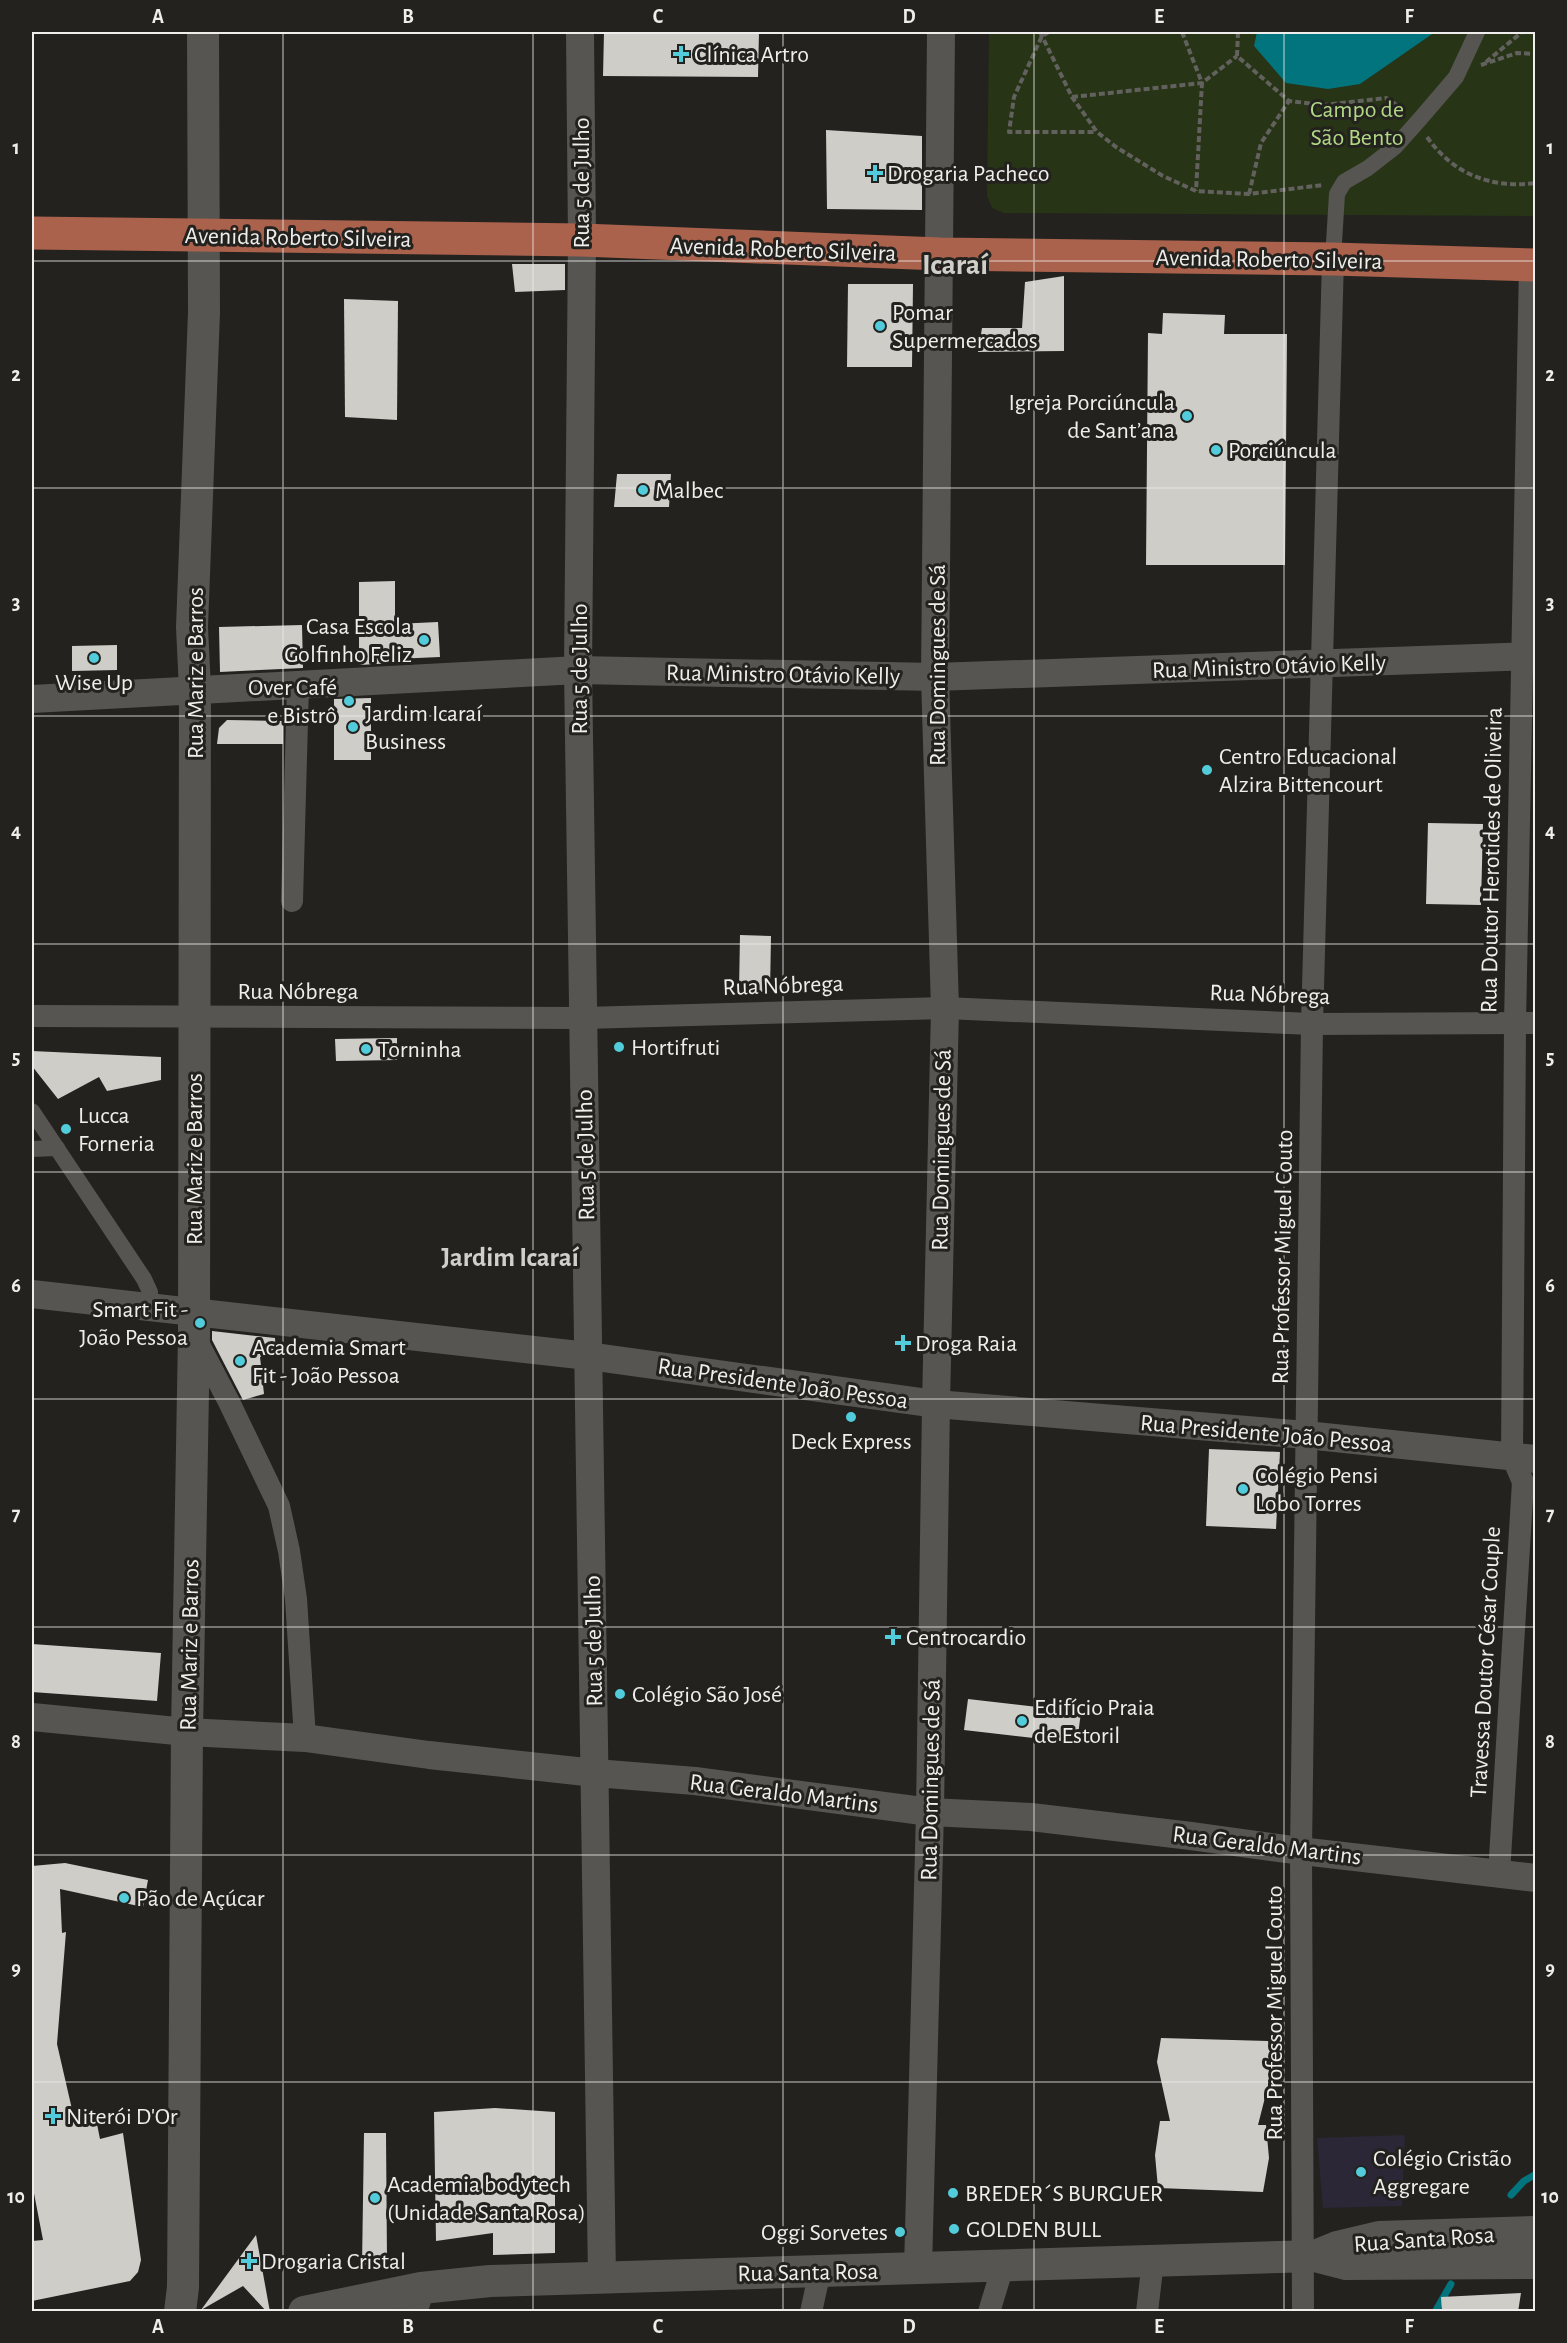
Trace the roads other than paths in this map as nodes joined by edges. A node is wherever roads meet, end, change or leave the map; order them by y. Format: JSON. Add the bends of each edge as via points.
{"nodes":[{"id":1,"x":203,"y":32,"type":"edge"},
{"id":2,"x":580,"y":32,"type":"edge"},
{"id":3,"x":941,"y":32,"type":"edge"},
{"id":4,"x":1478,"y":32,"type":"edge"},
{"id":5,"x":32,"y":233,"type":"edge"},
{"id":6,"x":203,"y":237,"type":"junction"},
{"id":7,"x":582,"y":240,"type":"junction"},
{"id":8,"x":940,"y":254,"type":"junction"},
{"id":9,"x":1333,"y":259,"type":"junction"},
{"id":10,"x":1533,"y":265,"type":"edge"},
{"id":11,"x":1529,"y":656,"type":"edge"},
{"id":12,"x":1322,"y":665,"type":"junction"},
{"id":13,"x":578,"y":670,"type":"junction"},
{"id":14,"x":935,"y":677,"type":"junction"},
{"id":15,"x":298,"y":685,"type":"junction"},
{"id":16,"x":195,"y":690,"type":"junction"},
{"id":17,"x":32,"y":699,"type":"edge"},
{"id":18,"x":292,"y":901,"type":"dead end"},
{"id":19,"x":945,"y":1008,"type":"junction"},
{"id":20,"x":32,"y":1016,"type":"edge"},
{"id":21,"x":195,"y":1018,"type":"junction"},
{"id":22,"x":584,"y":1018,"type":"junction"},
{"id":23,"x":1312,"y":1024,"type":"junction"},
{"id":24,"x":1525,"y":1024,"type":"edge"},
{"id":25,"x":32,"y":1112,"type":"edge"},
{"id":26,"x":57,"y":1148,"type":"junction"},
{"id":27,"x":32,"y":1149,"type":"edge"},
{"id":28,"x":32,"y":1294,"type":"edge"},
{"id":29,"x":149,"y":1308,"type":"junction"},
{"id":30,"x":194,"y":1323,"type":"junction"},
{"id":31,"x":588,"y":1356,"type":"junction"},
{"id":32,"x":936,"y":1404,"type":"junction"},
{"id":33,"x":1306,"y":1435,"type":"junction"},
{"id":34,"x":1524,"y":1457,"type":"edge"},
{"id":35,"x":32,"y":1717,"type":"edge"},
{"id":36,"x":187,"y":1732,"type":"junction"},
{"id":37,"x":304,"y":1738,"type":"junction"},
{"id":38,"x":595,"y":1773,"type":"junction"},
{"id":39,"x":930,"y":1812,"type":"junction"},
{"id":40,"x":1301,"y":1851,"type":"junction"},
{"id":41,"x":1499,"y":1874,"type":"junction"},
{"id":42,"x":1536,"y":1878,"type":"edge"},
{"id":43,"x":1536,"y":2232,"type":"edge"},
{"id":44,"x":1309,"y":2256,"type":"junction"},
{"id":45,"x":1153,"y":2262,"type":"junction"},
{"id":46,"x":1536,"y":2263,"type":"edge"},
{"id":47,"x":1003,"y":2266,"type":"junction"},
{"id":48,"x":918,"y":2269,"type":"junction"},
{"id":49,"x":820,"y":2271,"type":"junction"},
{"id":50,"x":602,"y":2278,"type":"junction"},
{"id":51,"x":182,"y":2299,"type":"edge"},
{"id":52,"x":417,"y":2300,"type":"edge"},
{"id":53,"x":203,"y":2312,"type":"edge"},
{"id":54,"x":304,"y":2312,"type":"edge"},
{"id":55,"x":811,"y":2312,"type":"edge"},
{"id":56,"x":989,"y":2312,"type":"edge"},
{"id":57,"x":1147,"y":2312,"type":"edge"},
{"id":58,"x":1303,"y":2312,"type":"edge"}],
"edges":[{"from":1,"to":6,"type":"main road","name":"Rua Mariz e Barros"},
{"from":2,"to":7,"type":"street","name":"Rua 5 de Julho"},
{"from":3,"to":8,"type":"street","name":"Rua Domingues de Sá"},
{"from":4,"to":9,"type":"street","via":[[1456,76],[1420,120],[1395,147],[1344,182],[1337,194]]},
{"from":5,"to":6,"type":"main road","name":"Avenida Roberto Silveira"},
{"from":6,"to":7,"type":"main road","name":"Avenida Roberto Silveira"},
{"from":6,"to":16,"type":"main road","name":"Rua Mariz e Barros","via":[[204,312],[192,627]]},
{"from":7,"to":8,"type":"main road","name":"Avenida Roberto Silveira"},
{"from":7,"to":13,"type":"street","name":"Rua 5 de Julho"},
{"from":8,"to":9,"type":"main road","name":"Avenida Roberto Silveira"},
{"from":8,"to":14,"type":"street","name":"Rua Domingues de Sá"},
{"from":9,"to":10,"type":"main road","name":"Avenida Roberto Silveira"},
{"from":9,"to":12,"type":"street","name":"Rua Professor Miguel Couto"},
{"from":10,"to":11,"type":"street","name":"Rua Doutor Herotides de Oliveira"},
{"from":11,"to":12,"type":"street","name":"Rua Ministro Otávio Kelly"},
{"from":11,"to":24,"type":"street","name":"Rua Doutor Herotides de Oliveira"},
{"from":12,"to":14,"type":"street","name":"Rua Ministro Otávio Kelly"},
{"from":12,"to":23,"type":"street","name":"Rua Professor Miguel Couto"},
{"from":13,"to":14,"type":"street","name":"Rua Ministro Otávio Kelly"},
{"from":13,"to":15,"type":"street","name":"Rua Ministro Otávio Kelly"},
{"from":13,"to":22,"type":"street","name":"Rua 5 de Julho"},
{"from":14,"to":19,"type":"street","name":"Rua Domingues de Sá"},
{"from":15,"to":16,"type":"street","name":"Rua Ministro Otávio Kelly"},
{"from":15,"to":18,"type":"street"},
{"from":16,"to":17,"type":"street","name":"Rua Ministro Otávio Kelly"},
{"from":16,"to":21,"type":"main road","name":"Rua Mariz e Barros"},
{"from":19,"to":22,"type":"street","name":"Rua Nóbrega"},
{"from":19,"to":23,"type":"street","name":"Rua Nóbrega"},
{"from":19,"to":32,"type":"street","name":"Rua Domingues de Sá"},
{"from":20,"to":21,"type":"street","name":"Rua Nóbrega"},
{"from":21,"to":22,"type":"street","name":"Rua Nóbrega"},
{"from":21,"to":30,"type":"main road","name":"Rua Mariz e Barros"},
{"from":22,"to":31,"type":"street","name":"Rua 5 de Julho"},
{"from":23,"to":24,"type":"street","name":"Rua Nóbrega"},
{"from":23,"to":33,"type":"street","name":"Rua Professor Miguel Couto"},
{"from":24,"to":34,"type":"street","name":"Rua Doutor Herotides de Oliveira"},
{"from":25,"to":26,"type":"street"},
{"from":26,"to":27,"type":"street"},
{"from":26,"to":29,"type":"street","via":[[147,1285]]},
{"from":28,"to":29,"type":"street","name":"Rua Presidente João Pessoa"},
{"from":29,"to":30,"type":"street","name":"Rua Presidente João Pessoa"},
{"from":30,"to":31,"type":"street","name":"Rua Presidente João Pessoa"},
{"from":30,"to":36,"type":"main road","name":"Rua Mariz e Barros"},
{"from":30,"to":37,"type":"street","via":[[279,1506],[296,1599]]},
{"from":31,"to":32,"type":"street","name":"Rua Presidente João Pessoa"},
{"from":31,"to":38,"type":"street","name":"Rua 5 de Julho"},
{"from":32,"to":33,"type":"street","name":"Rua Presidente João Pessoa"},
{"from":32,"to":39,"type":"street","name":"Rua Domingues de Sá"},
{"from":33,"to":34,"type":"street","name":"Rua Presidente João Pessoa"},
{"from":33,"to":40,"type":"street","name":"Rua Professor Miguel Couto"},
{"from":34,"to":41,"type":"street","name":"Travessa Doutor César Couple"},
{"from":35,"to":36,"type":"street","name":"Rua Geraldo Martins"},
{"from":36,"to":37,"type":"street","name":"Rua Geraldo Martins"},
{"from":36,"to":51,"type":"main road","name":"Rua Mariz e Barros"},
{"from":37,"to":38,"type":"street","name":"Rua Geraldo Martins"},
{"from":38,"to":39,"type":"street","name":"Rua Geraldo Martins","via":[[695,1781]]},
{"from":38,"to":50,"type":"street","name":"Rua 5 de Julho"},
{"from":39,"to":40,"type":"street","name":"Rua Geraldo Martins","via":[[1031,1817]]},
{"from":39,"to":48,"type":"street","name":"Rua Domingues de Sá"},
{"from":40,"to":41,"type":"street","name":"Rua Geraldo Martins"},
{"from":40,"to":44,"type":"street","name":"Rua Professor Miguel Couto","via":[[1301,2210]]},
{"from":41,"to":42,"type":"street","name":"Rua Geraldo Martins"},
{"from":43,"to":44,"type":"main road","name":"Rua Santa Rosa","via":[[1379,2237]]},
{"from":44,"to":45,"type":"main road","name":"Rua Santa Rosa"},
{"from":44,"to":46,"type":"main road","name":"Rua Santa Rosa","via":[[1346,2264]]},
{"from":44,"to":58,"type":"street","name":"Rua Professor Miguel Couto"},
{"from":45,"to":47,"type":"main road","name":"Rua Santa Rosa"},
{"from":45,"to":57,"type":"street"},
{"from":47,"to":48,"type":"main road","name":"Rua Santa Rosa"},
{"from":47,"to":56,"type":"street"},
{"from":48,"to":49,"type":"main road","name":"Rua Santa Rosa"},
{"from":49,"to":50,"type":"main road","name":"Rua Santa Rosa"},
{"from":49,"to":55,"type":"street"},
{"from":50,"to":52,"type":"main road","name":"Rua Santa Rosa","via":[[490,2282]]},
{"from":51,"to":53,"type":"main road","name":"Rua Mariz e Barros"},
{"from":52,"to":54,"type":"main road","name":"Rua Santa Rosa"}]}
